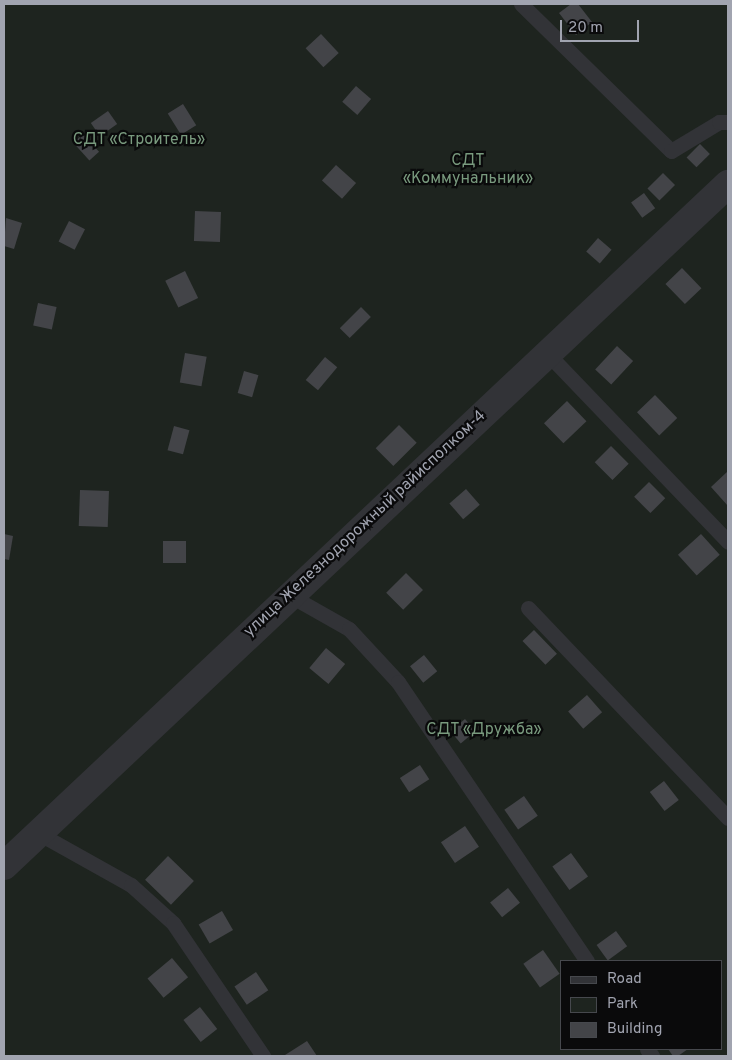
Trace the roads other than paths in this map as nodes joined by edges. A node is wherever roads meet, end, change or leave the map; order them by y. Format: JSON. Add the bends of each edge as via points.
{"nodes":[{"id":1,"x":521,"y":4,"type":"edge"},
{"id":2,"x":728,"y":122,"type":"edge"},
{"id":3,"x":728,"y":184,"type":"edge"},
{"id":4,"x":546,"y":352,"type":"junction"},
{"id":5,"x":728,"y":542,"type":"edge"},
{"id":6,"x":289,"y":596,"type":"junction"},
{"id":7,"x":528,"y":608,"type":"dead end"},
{"id":8,"x":728,"y":818,"type":"edge"},
{"id":9,"x":38,"y":833,"type":"junction"},
{"id":10,"x":4,"y":866,"type":"edge"},
{"id":11,"x":586,"y":960,"type":"edge"},
{"id":12,"x":263,"y":1056,"type":"edge"}],
"edges":[{"from":1,"to":2,"type":"lane","via":[[671,151],[719,122]]},
{"from":3,"to":4,"type":"street","name":"улица Железнодорожный райисполком-4"},
{"from":4,"to":5,"type":"lane"},
{"from":4,"to":6,"type":"street","name":"улица Железнодорожный райисполком-4"},
{"from":6,"to":9,"type":"street","name":"улица Железнодорожный райисполком-4"},
{"from":6,"to":11,"type":"lane","via":[[349,630],[398,682]]},
{"from":7,"to":8,"type":"lane"},
{"from":9,"to":10,"type":"street","name":"улица Железнодорожный райисполком-4"},
{"from":9,"to":12,"type":"lane","via":[[131,885],[173,923]]}]}
